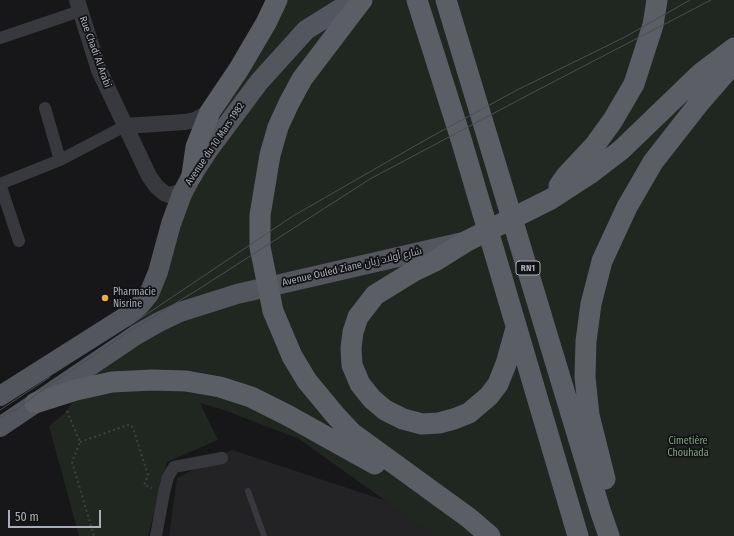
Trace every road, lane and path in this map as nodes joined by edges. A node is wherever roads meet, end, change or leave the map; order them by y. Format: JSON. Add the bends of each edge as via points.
{"nodes":[{"id":1,"x":277,"y":0,"type":"edge"},
{"id":2,"x":354,"y":0,"type":"edge"},
{"id":3,"x":362,"y":0,"type":"edge"},
{"id":4,"x":417,"y":0,"type":"edge"},
{"id":5,"x":446,"y":0,"type":"edge"},
{"id":6,"x":657,"y":0,"type":"edge"},
{"id":7,"x":78,"y":6,"type":"edge"},
{"id":8,"x":0,"y":38,"type":"edge"},
{"id":9,"x":734,"y":48,"type":"edge"},
{"id":10,"x":734,"y":63,"type":"edge"},
{"id":11,"x":45,"y":108,"type":"dead end"},
{"id":12,"x":210,"y":112,"type":"junction"},
{"id":13,"x":126,"y":126,"type":"junction"},
{"id":14,"x":60,"y":160,"type":"junction"},
{"id":15,"x":188,"y":183,"type":"junction"},
{"id":16,"x":0,"y":184,"type":"edge"},
{"id":17,"x":542,"y":202,"type":"junction"},
{"id":18,"x":19,"y":241,"type":"dead end"},
{"id":19,"x":467,"y":241,"type":"junction"},
{"id":20,"x":516,"y":328,"type":"junction"},
{"id":21,"x":1,"y":390,"type":"edge"},
{"id":22,"x":61,"y":395,"type":"junction"},
{"id":23,"x":35,"y":403,"type":"junction"},
{"id":24,"x":0,"y":427,"type":"edge"},
{"id":25,"x":80,"y":442,"type":"junction"},
{"id":26,"x":222,"y":458,"type":"dead end"},
{"id":27,"x":248,"y":490,"type":"dead end"},
{"id":28,"x":164,"y":493,"type":"junction"},
{"id":29,"x":94,"y":536,"type":"edge"},
{"id":30,"x":156,"y":536,"type":"edge"},
{"id":31,"x":264,"y":536,"type":"edge"},
{"id":32,"x":489,"y":536,"type":"edge"},
{"id":33,"x":578,"y":536,"type":"edge"},
{"id":34,"x":609,"y":536,"type":"edge"},
{"id":35,"x":620,"y":536,"type":"edge"}],
"edges":[{"from":1,"to":12,"type":"highway","via":[[239,69]]},
{"from":2,"to":15,"type":"main road","name":"Avenue du 10 Mars 1982","via":[[306,30],[259,82],[226,124]]},
{"from":3,"to":32,"type":"highway","via":[[302,79],[278,127],[270,155],[260,215],[260,247],[273,312],[292,356],[312,386],[352,433],[469,518]]},
{"from":4,"to":20,"type":"highway","number":"RN1"},
{"from":5,"to":34,"type":"highway","number":"RN1"},
{"from":6,"to":17,"type":"highway","via":[[653,25],[634,84],[595,145]]},
{"from":7,"to":8,"type":"street"},
{"from":7,"to":13,"type":"street","name":"Rue Chadi Al Arabi","via":[[99,70]]},
{"from":9,"to":17,"type":"highway","via":[[702,73],[621,150],[591,173]]},
{"from":10,"to":35,"type":"highway","via":[[653,162],[627,207],[602,261],[591,304],[585,377],[589,415]]},
{"from":11,"to":14,"type":"street"},
{"from":12,"to":13,"type":"street","via":[[186,122]]},
{"from":12,"to":15,"type":"highway","via":[[196,147]]},
{"from":13,"to":14,"type":"street"},
{"from":13,"to":15,"type":"street","name":"Rue Chadi Al Arabi","via":[[144,167],[156,186],[169,194]]},
{"from":14,"to":16,"type":"street"},
{"from":15,"to":21,"type":"main road","name":"Avenue du 10 Mars 1982","via":[[171,224],[158,272],[149,294],[139,306]]},
{"from":16,"to":18,"type":"street"},
{"from":17,"to":19,"type":"highway"},
{"from":19,"to":20,"type":"highway","via":[[375,295],[358,317],[351,348],[352,365],[360,384],[385,410],[403,419],[422,424],[454,419],[469,413],[489,396],[498,384]]},
{"from":19,"to":23,"type":"main road","name":"Avenue Ouled Ziane شارع أولاد زيان","via":[[237,294],[180,312],[136,335]]},
{"from":20,"to":33,"type":"highway","number":"RN1"},
{"from":22,"to":23,"type":"highway"},
{"from":22,"to":25,"type":"path"},
{"from":22,"to":32,"type":"highway","via":[[112,382],[152,380],[186,381],[220,387],[251,397],[358,454]]},
{"from":23,"to":24,"type":"main road"},
{"from":25,"to":28,"type":"path","via":[[131,425],[148,475],[144,485]]},
{"from":25,"to":29,"type":"path","via":[[72,462]]},
{"from":26,"to":28,"type":"street","via":[[174,467],[168,477]]},
{"from":27,"to":31,"type":"lane"},
{"from":28,"to":30,"type":"street"}]}
